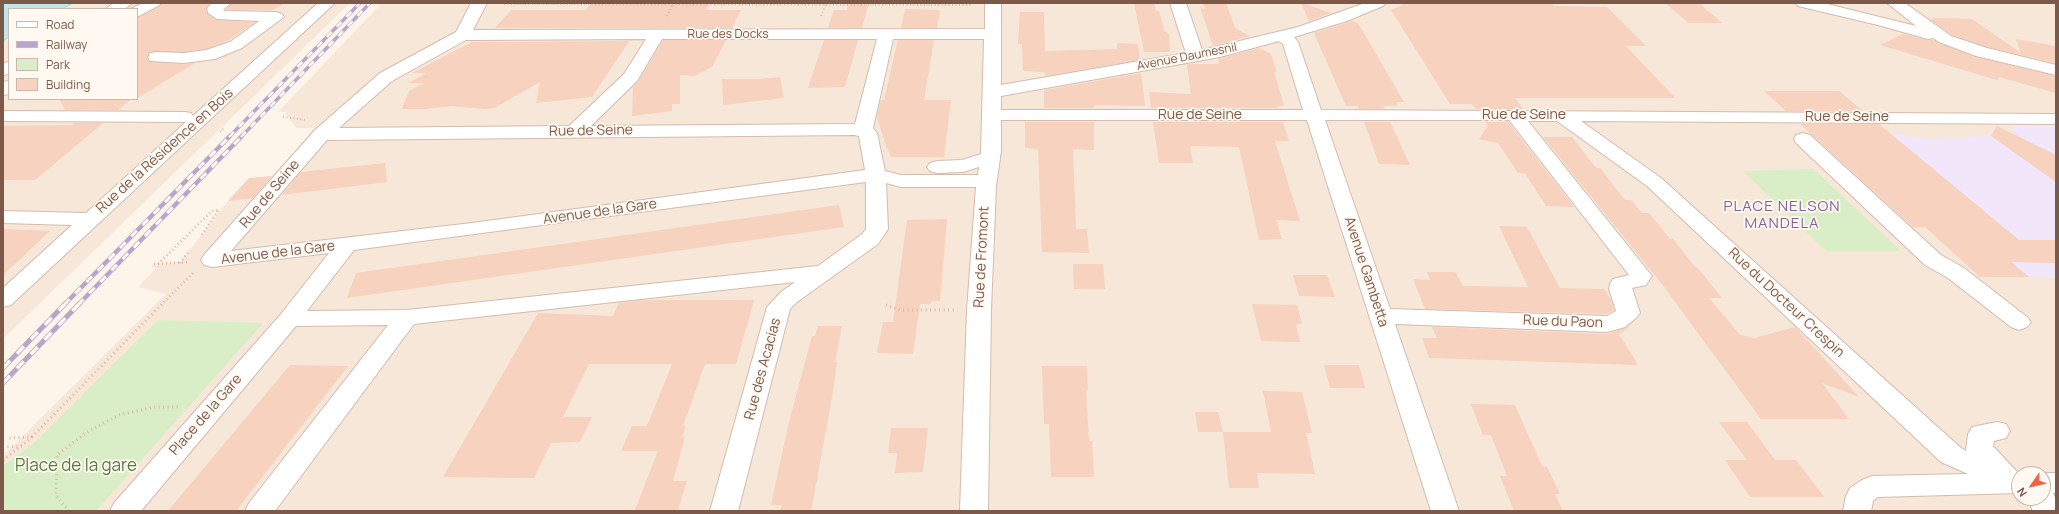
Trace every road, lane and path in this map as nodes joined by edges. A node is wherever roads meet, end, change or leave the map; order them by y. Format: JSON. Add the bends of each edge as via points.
{"nodes":[{"id":1,"x":153,"y":3,"type":"edge"},
{"id":2,"x":223,"y":3,"type":"edge"},
{"id":3,"x":316,"y":3,"type":"edge"},
{"id":4,"x":328,"y":3,"type":"edge"},
{"id":5,"x":479,"y":3,"type":"edge"},
{"id":6,"x":993,"y":3,"type":"edge"},
{"id":7,"x":1178,"y":3,"type":"edge"},
{"id":8,"x":1803,"y":3,"type":"edge"},
{"id":9,"x":1894,"y":3,"type":"edge"},
{"id":10,"x":504,"y":4,"type":"edge"},
{"id":11,"x":1371,"y":4,"type":"edge"},
{"id":12,"x":972,"y":5,"type":"dead end"},
{"id":13,"x":138,"y":11,"type":"edge"},
{"id":14,"x":276,"y":17,"type":"junction"},
{"id":15,"x":886,"y":34,"type":"junction"},
{"id":16,"x":993,"y":34,"type":"junction"},
{"id":17,"x":463,"y":35,"type":"junction"},
{"id":18,"x":656,"y":36,"type":"junction"},
{"id":19,"x":1282,"y":36,"type":"junction"},
{"id":20,"x":1944,"y":39,"type":"junction"},
{"id":21,"x":1198,"y":56,"type":"junction"},
{"id":22,"x":156,"y":57,"type":"dead end"},
{"id":23,"x":2056,"y":70,"type":"edge"},
{"id":24,"x":991,"y":92,"type":"junction"},
{"id":25,"x":991,"y":115,"type":"junction"},
{"id":26,"x":1315,"y":115,"type":"junction"},
{"id":27,"x":1514,"y":115,"type":"junction"},
{"id":28,"x":1561,"y":115,"type":"junction"},
{"id":29,"x":3,"y":116,"type":"edge"},
{"id":30,"x":185,"y":117,"type":"dead end"},
{"id":31,"x":2056,"y":119,"type":"edge"},
{"id":32,"x":863,"y":130,"type":"junction"},
{"id":33,"x":575,"y":131,"type":"junction"},
{"id":34,"x":322,"y":134,"type":"junction"},
{"id":35,"x":1802,"y":139,"type":"dead end"},
{"id":36,"x":988,"y":169,"type":"junction"},
{"id":37,"x":876,"y":175,"type":"junction"},
{"id":38,"x":3,"y":217,"type":"edge"},
{"id":39,"x":90,"y":219,"type":"junction"},
{"id":40,"x":198,"y":239,"type":"dead end"},
{"id":41,"x":193,"y":245,"type":"dead end"},
{"id":42,"x":346,"y":245,"type":"junction"},
{"id":43,"x":206,"y":263,"type":"junction"},
{"id":44,"x":154,"y":264,"type":"dead end"},
{"id":45,"x":158,"y":264,"type":"junction"},
{"id":46,"x":825,"y":272,"type":"junction"},
{"id":47,"x":3,"y":300,"type":"edge"},
{"id":48,"x":886,"y":305,"type":"dead end"},
{"id":49,"x":979,"y":310,"type":"junction"},
{"id":50,"x":1380,"y":316,"type":"junction"},
{"id":51,"x":407,"y":317,"type":"junction"},
{"id":52,"x":289,"y":319,"type":"junction"},
{"id":53,"x":2019,"y":322,"type":"dead end"},
{"id":54,"x":215,"y":405,"type":"junction"},
{"id":55,"x":1997,"y":431,"type":"dead end"},
{"id":56,"x":32,"y":437,"type":"junction"},
{"id":57,"x":7,"y":438,"type":"dead end"},
{"id":58,"x":23,"y":446,"type":"junction"},
{"id":59,"x":3,"y":447,"type":"edge"},
{"id":60,"x":3,"y":460,"type":"edge"},
{"id":61,"x":2011,"y":479,"type":"edge"},
{"id":62,"x":2011,"y":482,"type":"edge"},
{"id":63,"x":2011,"y":484,"type":"edge"},
{"id":64,"x":69,"y":511,"type":"edge"},
{"id":65,"x":124,"y":511,"type":"edge"},
{"id":66,"x":259,"y":511,"type":"edge"},
{"id":67,"x":724,"y":511,"type":"edge"},
{"id":68,"x":974,"y":511,"type":"edge"},
{"id":69,"x":1445,"y":511,"type":"edge"},
{"id":70,"x":1857,"y":511,"type":"edge"}],
"edges":[{"from":1,"to":13,"type":"street"},
{"from":2,"to":14,"type":"street","via":[[214,8],[216,13],[223,16]]},
{"from":3,"to":14,"type":"street","via":[[299,17]]},
{"from":4,"to":39,"type":"street","name":"Rue de la Résidence en Bois"},
{"from":5,"to":17,"type":"street"},
{"from":6,"to":16,"type":"street","name":"Rue de Fromont"},
{"from":7,"to":21,"type":"street","via":[[1192,50]]},
{"from":8,"to":20,"type":"street","via":[[1882,21]]},
{"from":9,"to":20,"type":"street"},
{"from":10,"to":12,"type":"path"},
{"from":11,"to":19,"type":"street","name":"Avenue Daumesnil","via":[[1342,18]]},
{"from":14,"to":22,"type":"street","via":[[236,45],[209,55],[184,58]]},
{"from":15,"to":16,"type":"street","name":"Rue des Docks","via":[[949,26]]},
{"from":15,"to":18,"type":"street","name":"Rue des Docks"},
{"from":15,"to":32,"type":"street"},
{"from":16,"to":24,"type":"street","name":"Rue de Fromont"},
{"from":17,"to":18,"type":"street","name":"Rue des Docks"},
{"from":17,"to":34,"type":"street","via":[[386,77]]},
{"from":18,"to":33,"type":"street","via":[[631,77]]},
{"from":19,"to":21,"type":"street","name":"Avenue Daumesnil"},
{"from":19,"to":26,"type":"street","name":"Avenue Gambetta","via":[[1290,42]]},
{"from":20,"to":23,"type":"street","via":[[1982,52]]},
{"from":21,"to":24,"type":"street","name":"Avenue Daumesnil"},
{"from":24,"to":25,"type":"street","name":"Rue de Fromont"},
{"from":25,"to":26,"type":"street","name":"Rue de Seine"},
{"from":25,"to":36,"type":"street","name":"Rue de Fromont"},
{"from":26,"to":27,"type":"street","name":"Rue de Seine"},
{"from":26,"to":50,"type":"street","name":"Avenue Gambetta"},
{"from":27,"to":28,"type":"street","name":"Rue de Seine"},
{"from":27,"to":50,"type":"street","name":"Rue du Paon","via":[[1641,276],[1638,280],[1621,284],[1620,289],[1628,313],[1617,322],[1607,324]]},
{"from":28,"to":31,"type":"street","name":"Rue de Seine"},
{"from":28,"to":62,"type":"street","name":"Rue du Docteur Crespin","via":[[1654,182],[1951,455]]},
{"from":29,"to":30,"type":"street"},
{"from":32,"to":33,"type":"street","name":"Rue de Seine"},
{"from":32,"to":37,"type":"street","via":[[870,137]]},
{"from":33,"to":34,"type":"street","name":"Rue de Seine"},
{"from":34,"to":43,"type":"street","name":"Rue de Seine"},
{"from":35,"to":53,"type":"street","via":[[1933,260],[1956,273]]},
{"from":36,"to":37,"type":"street","name":"Avenue de la Gare","via":[[901,180]]},
{"from":36,"to":49,"type":"street","name":"Rue de Fromont"},
{"from":37,"to":42,"type":"street","name":"Avenue de la Gare"},
{"from":37,"to":46,"type":"street","name":"Rue des Acacias","via":[[877,229],[870,239]]},
{"from":38,"to":39,"type":"street"},
{"from":39,"to":47,"type":"street","name":"Rue de la Résidence en Bois"},
{"from":40,"to":45,"type":"path","via":[[220,210],[212,211]]},
{"from":41,"to":45,"type":"path","via":[[180,263]]},
{"from":42,"to":43,"type":"street","name":"Avenue de la Gare"},
{"from":42,"to":52,"type":"street","name":"Place de la Gare"},
{"from":43,"to":56,"type":"path"},
{"from":44,"to":45,"type":"path"},
{"from":46,"to":51,"type":"street"},
{"from":46,"to":67,"type":"street","name":"Rue des Acacias","via":[[779,307]]},
{"from":48,"to":49,"type":"path","via":[[900,310]]},
{"from":49,"to":68,"type":"street","name":"Rue de Fromont"},
{"from":50,"to":69,"type":"street","name":"Avenue Gambetta"},
{"from":51,"to":52,"type":"street"},
{"from":51,"to":66,"type":"street"},
{"from":52,"to":54,"type":"street","name":"Place de la Gare"},
{"from":54,"to":64,"type":"path","via":[[154,407],[119,415],[87,432],[58,455],[56,496]]},
{"from":54,"to":65,"type":"street","name":"Place de la Gare"},
{"from":55,"to":61,"type":"street","via":[[1981,434],[1979,449]]},
{"from":56,"to":57,"type":"path"},
{"from":56,"to":58,"type":"path"},
{"from":58,"to":59,"type":"path"},
{"from":58,"to":60,"type":"path"},
{"from":63,"to":70,"type":"street","via":[[1872,487],[1860,496]]}]}
